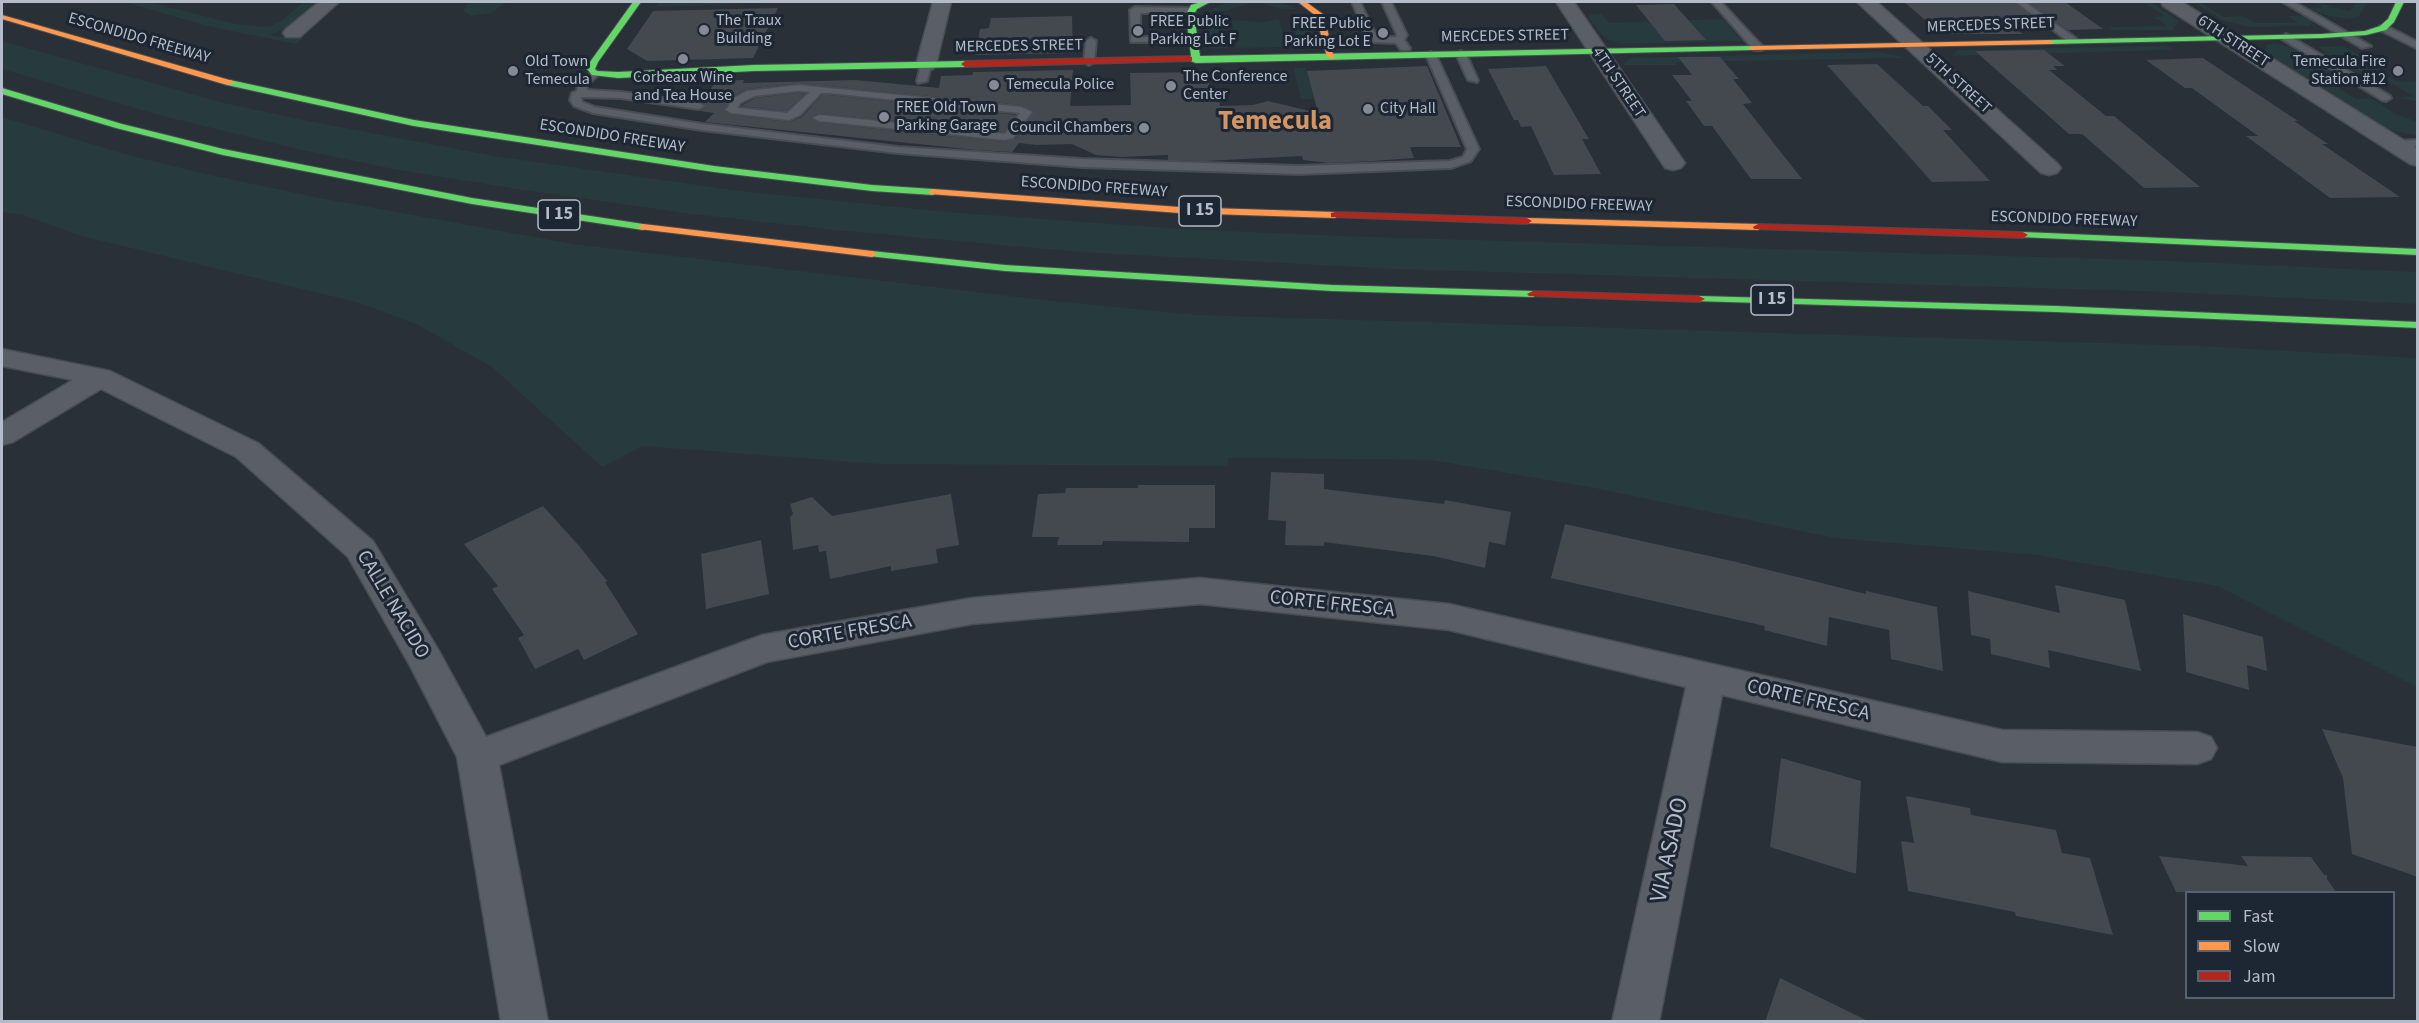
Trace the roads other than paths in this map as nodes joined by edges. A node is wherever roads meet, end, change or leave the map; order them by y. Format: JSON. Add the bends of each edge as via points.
{"nodes":[{"id":1,"x":330,"y":2,"type":"edge"},
{"id":2,"x":637,"y":2,"type":"edge"},
{"id":3,"x":942,"y":2,"type":"edge"},
{"id":4,"x":1206,"y":2,"type":"edge"},
{"id":5,"x":1302,"y":2,"type":"edge"},
{"id":6,"x":1356,"y":2,"type":"edge"},
{"id":7,"x":1387,"y":2,"type":"edge"},
{"id":8,"x":1565,"y":2,"type":"edge"},
{"id":9,"x":1570,"y":2,"type":"edge"},
{"id":10,"x":1716,"y":2,"type":"edge"},
{"id":11,"x":1866,"y":2,"type":"edge"},
{"id":12,"x":2020,"y":2,"type":"edge"},
{"id":13,"x":2170,"y":2,"type":"edge"},
{"id":14,"x":2288,"y":2,"type":"edge"},
{"id":15,"x":2400,"y":2,"type":"edge"},
{"id":16,"x":1192,"y":10,"type":"junction"},
{"id":17,"x":2,"y":17,"type":"edge"},
{"id":18,"x":2383,"y":28,"type":"junction"},
{"id":19,"x":293,"y":33,"type":"dead end"},
{"id":20,"x":2418,"y":34,"type":"edge"},
{"id":21,"x":2345,"y":35,"type":"junction"},
{"id":22,"x":2286,"y":36,"type":"junction"},
{"id":23,"x":2224,"y":37,"type":"junction"},
{"id":24,"x":1193,"y":39,"type":"junction"},
{"id":25,"x":1399,"y":40,"type":"junction"},
{"id":26,"x":2073,"y":40,"type":"junction"},
{"id":27,"x":1091,"y":41,"type":"dead end"},
{"id":28,"x":1913,"y":45,"type":"junction"},
{"id":29,"x":2366,"y":46,"type":"dead end"},
{"id":30,"x":2418,"y":46,"type":"edge"},
{"id":31,"x":1758,"y":48,"type":"junction"},
{"id":32,"x":1597,"y":51,"type":"junction"},
{"id":33,"x":1461,"y":54,"type":"junction"},
{"id":34,"x":1431,"y":55,"type":"junction"},
{"id":35,"x":1411,"y":56,"type":"junction"},
{"id":36,"x":1331,"y":57,"type":"junction"},
{"id":37,"x":1196,"y":60,"type":"junction"},
{"id":38,"x":1089,"y":62,"type":"junction"},
{"id":39,"x":924,"y":73,"type":"junction"},
{"id":40,"x":596,"y":74,"type":"junction"},
{"id":41,"x":1473,"y":80,"type":"dead end"},
{"id":42,"x":818,"y":90,"type":"junction"},
{"id":43,"x":2,"y":91,"type":"edge"},
{"id":44,"x":583,"y":92,"type":"junction"},
{"id":45,"x":2386,"y":98,"type":"dead end"},
{"id":46,"x":699,"y":106,"type":"dead end"},
{"id":47,"x":819,"y":118,"type":"dead end"},
{"id":48,"x":2418,"y":143,"type":"edge"},
{"id":49,"x":2393,"y":144,"type":"junction"},
{"id":50,"x":2418,"y":159,"type":"edge"},
{"id":51,"x":1673,"y":163,"type":"dead end"},
{"id":52,"x":2049,"y":168,"type":"dead end"},
{"id":53,"x":2418,"y":252,"type":"edge"},
{"id":54,"x":2418,"y":325,"type":"edge"},
{"id":55,"x":2,"y":358,"type":"edge"},
{"id":56,"x":100,"y":377,"type":"junction"},
{"id":57,"x":2,"y":435,"type":"edge"},
{"id":58,"x":1707,"y":678,"type":"junction"},
{"id":59,"x":2197,"y":748,"type":"dead end"},
{"id":60,"x":477,"y":757,"type":"junction"},
{"id":61,"x":525,"y":1022,"type":"edge"},
{"id":62,"x":1635,"y":1022,"type":"edge"}],
"edges":[{"from":1,"to":19,"type":"street"},
{"from":2,"to":40,"type":"main road","via":[[594,62],[591,69]]},
{"from":3,"to":39,"type":"street"},
{"from":4,"to":16,"type":"main road"},
{"from":5,"to":36,"type":"main road","via":[[1320,15]]},
{"from":6,"to":25,"type":"lane","via":[[1373,40]]},
{"from":7,"to":25,"type":"lane","via":[[1402,35]]},
{"from":8,"to":9,"type":"lane"},
{"from":8,"to":32,"type":"street","name":"4TH STREET"},
{"from":10,"to":31,"type":"lane"},
{"from":11,"to":28,"type":"street","name":"5TH STREET"},
{"from":12,"to":26,"type":"lane"},
{"from":13,"to":23,"type":"street","name":"6TH STREET"},
{"from":14,"to":21,"type":"lane"},
{"from":15,"to":18,"type":"main road"},
{"from":16,"to":24,"type":"main road"},
{"from":16,"to":24,"type":"lane","via":[[1135,10],[1135,40]]},
{"from":17,"to":53,"type":"main road","name":"ESCONDIDO FREEWAY","number":"I 15","via":[[231,83],[414,123],[714,169],[872,188],[1179,210],[2140,239]]},
{"from":18,"to":20,"type":"lane"},
{"from":18,"to":21,"type":"main road","name":"MERCEDES STREET"},
{"from":18,"to":30,"type":"lane"},
{"from":21,"to":22,"type":"main road","name":"MERCEDES STREET"},
{"from":21,"to":29,"type":"lane"},
{"from":22,"to":23,"type":"main road","name":"MERCEDES STREET"},
{"from":22,"to":45,"type":"lane"},
{"from":23,"to":26,"type":"main road","name":"MERCEDES STREET"},
{"from":23,"to":49,"type":"street","name":"6TH STREET"},
{"from":24,"to":37,"type":"main road"},
{"from":25,"to":35,"type":"lane"},
{"from":26,"to":28,"type":"main road","name":"MERCEDES STREET"},
{"from":27,"to":38,"type":"lane"},
{"from":28,"to":31,"type":"main road","name":"MERCEDES STREET"},
{"from":28,"to":52,"type":"street","name":"5TH STREET"},
{"from":31,"to":32,"type":"main road","name":"MERCEDES STREET"},
{"from":32,"to":33,"type":"main road","name":"MERCEDES STREET"},
{"from":32,"to":51,"type":"street","name":"4TH STREET"},
{"from":33,"to":34,"type":"main road","name":"MERCEDES STREET"},
{"from":33,"to":41,"type":"lane"},
{"from":34,"to":35,"type":"main road","name":"MERCEDES STREET"},
{"from":34,"to":44,"type":"lane","via":[[1473,149],[1467,159],[1451,164],[1393,168],[1299,170],[1082,163],[909,151],[593,110],[575,100]]},
{"from":35,"to":36,"type":"main road","name":"MERCEDES STREET"},
{"from":36,"to":37,"type":"main road","name":"MERCEDES STREET"},
{"from":37,"to":38,"type":"main road","name":"MERCEDES STREET"},
{"from":38,"to":39,"type":"main road","name":"MERCEDES STREET"},
{"from":39,"to":40,"type":"main road","name":"MERCEDES STREET","via":[[681,70]]},
{"from":40,"to":44,"type":"lane","via":[[582,84]]},
{"from":42,"to":42,"type":"lane","via":[[750,93],[736,101],[731,110],[789,117]]},
{"from":42,"to":47,"type":"lane","via":[[1028,112],[1005,137]]},
{"from":43,"to":54,"type":"main road","number":"I 15","via":[[223,152],[472,201],[624,225],[1005,268],[1332,288],[2044,309]]},
{"from":44,"to":46,"type":"lane"},
{"from":48,"to":49,"type":"lane"},
{"from":49,"to":50,"type":"street","name":"6TH STREET"},
{"from":55,"to":56,"type":"street","name":"CALLE NACIDO"},
{"from":56,"to":57,"type":"street"},
{"from":56,"to":60,"type":"street","name":"CALLE NACIDO","via":[[247,450],[361,549]]},
{"from":58,"to":59,"type":"street","name":"CORTE FRESCA","via":[[2002,746]]},
{"from":58,"to":60,"type":"street","name":"CORTE FRESCA","via":[[1449,616],[1200,591],[972,611],[762,649]]},
{"from":58,"to":62,"type":"street","name":"VIA ASADO"},
{"from":60,"to":61,"type":"street","name":"CALLE NACIDO"}]}
